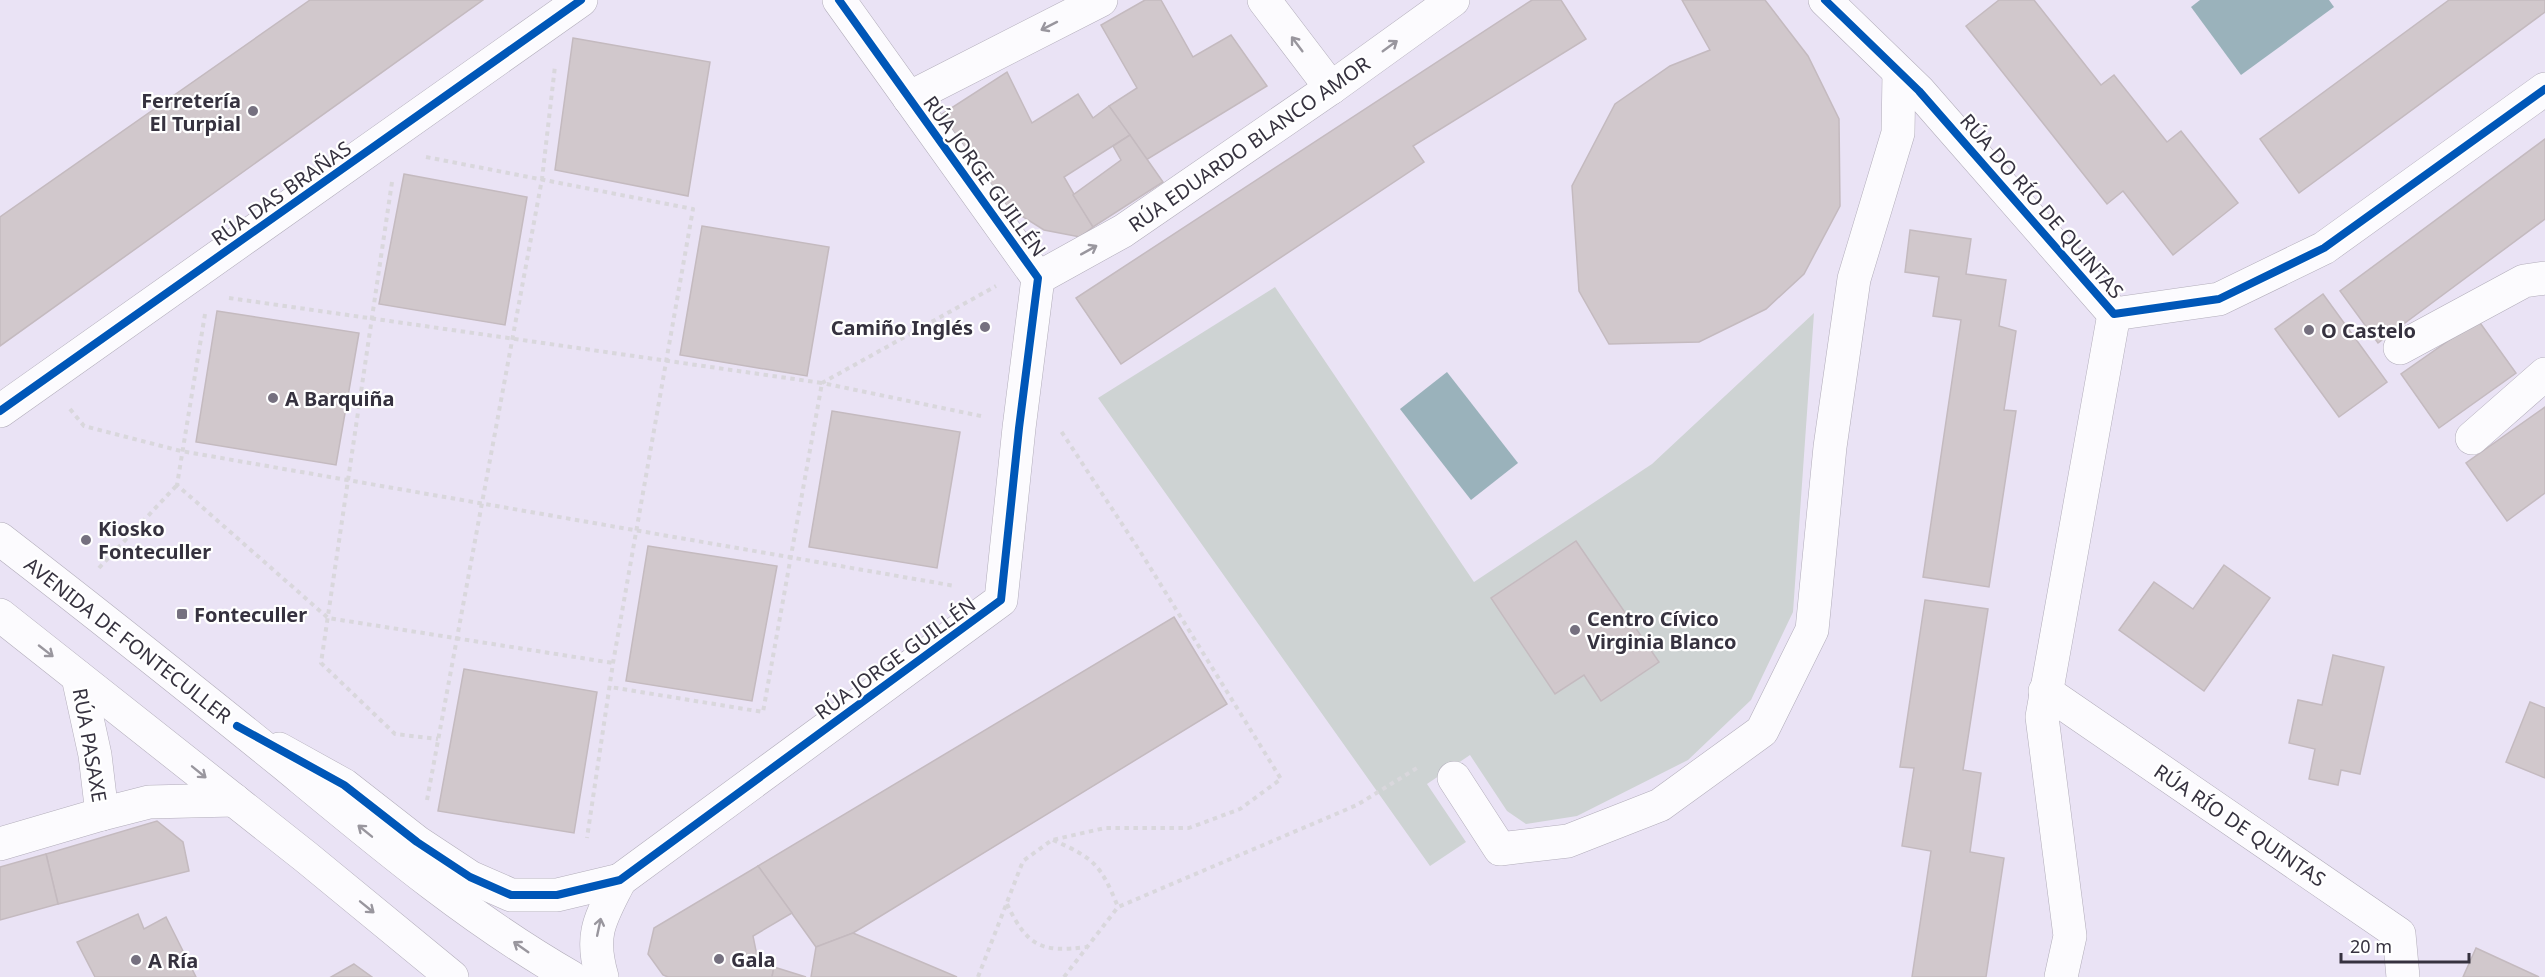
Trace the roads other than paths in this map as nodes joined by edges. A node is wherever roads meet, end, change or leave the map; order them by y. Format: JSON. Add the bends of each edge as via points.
{"nodes":[{"id":1,"x":581,"y":0,"type":"edge"},
{"id":2,"x":839,"y":0,"type":"edge"},
{"id":3,"x":1101,"y":0,"type":"edge"},
{"id":4,"x":1264,"y":0,"type":"edge"},
{"id":5,"x":1453,"y":0,"type":"edge"},
{"id":6,"x":1825,"y":0,"type":"edge"},
{"id":7,"x":1899,"y":73,"type":"junction"},
{"id":8,"x":1331,"y":88,"type":"junction"},
{"id":9,"x":2545,"y":89,"type":"edge"},
{"id":10,"x":909,"y":98,"type":"junction"},
{"id":11,"x":1038,"y":278,"type":"junction"},
{"id":12,"x":2545,"y":278,"type":"edge"},
{"id":13,"x":2114,"y":314,"type":"junction"},
{"id":14,"x":2400,"y":348,"type":"dead end"},
{"id":15,"x":2545,"y":374,"type":"edge"},
{"id":16,"x":0,"y":411,"type":"edge"},
{"id":17,"x":2472,"y":438,"type":"dead end"},
{"id":18,"x":0,"y":539,"type":"edge"},
{"id":19,"x":1,"y":615,"type":"edge"},
{"id":20,"x":78,"y":676,"type":"junction"},
{"id":21,"x":2045,"y":691,"type":"junction"},
{"id":22,"x":237,"y":726,"type":"junction"},
{"id":23,"x":1454,"y":778,"type":"road end"},
{"id":24,"x":234,"y":800,"type":"junction"},
{"id":25,"x":102,"y":814,"type":"junction"},
{"id":26,"x":0,"y":844,"type":"edge"},
{"id":27,"x":620,"y":880,"type":"junction"},
{"id":28,"x":452,"y":977,"type":"edge"},
{"id":29,"x":572,"y":977,"type":"edge"},
{"id":30,"x":602,"y":977,"type":"edge"},
{"id":31,"x":2061,"y":977,"type":"edge"},
{"id":32,"x":2403,"y":977,"type":"edge"}],
"edges":[{"from":1,"to":16,"type":"street","name":"RÚA DAS BRAÑAS"},
{"from":2,"to":10,"type":"street","name":"RÚA JORGE GUILLÉN"},
{"from":3,"to":10,"type":"street","one_way":true},
{"from":8,"to":4,"type":"street","one_way":true},
{"from":8,"to":5,"type":"street","name":"RÚA EDUARDO BLANCO AMOR","one_way":true},
{"from":6,"to":7,"type":"street","name":"RÚA DO RÍO DE QUINTAS"},
{"from":7,"to":13,"type":"street","name":"RÚA DO RÍO DE QUINTAS","via":[[2003,184]]},
{"from":7,"to":23,"type":"street","via":[[1898,133],[1854,279],[1830,447],[1812,630],[1762,731],[1660,805],[1568,841],[1500,849]]},
{"from":11,"to":8,"type":"street","name":"RÚA EDUARDO BLANCO AMOR","one_way":true,"via":[[1123,231]]},
{"from":9,"to":13,"type":"street","name":"RÚA DO RÍO DE QUINTAS","via":[[2324,248],[2219,299]]},
{"from":10,"to":11,"type":"street","name":"RÚA JORGE GUILLÉN"},
{"from":11,"to":27,"type":"street","name":"RÚA JORGE GUILLÉN","via":[[1001,600]]},
{"from":12,"to":14,"type":"street","via":[[2524,280]]},
{"from":13,"to":21,"type":"street"},
{"from":15,"to":17,"type":"street"},
{"from":18,"to":22,"type":"street","name":"AVENIDA DE FONTECULLER"},
{"from":19,"to":20,"type":"street","one_way":true},
{"from":20,"to":24,"type":"street","one_way":true},
{"from":20,"to":25,"type":"street","name":"RÚA PASAXE","via":[[95,755]]},
{"from":21,"to":31,"type":"street","via":[[2042,717],[2070,936]]},
{"from":21,"to":32,"type":"street","name":"RÚA RÍO DE QUINTAS","via":[[2399,934]]},
{"from":22,"to":27,"type":"street","name":"RÚA JORGE GUILLÉN","via":[[344,785],[470,877],[512,895],[557,895]]},
{"from":29,"to":22,"type":"street","name":"AVENIDA DE FONTECULLER","one_way":true,"via":[[533,956],[411,868]]},
{"from":24,"to":25,"type":"street","name":"RÚA PASAXE","via":[[149,802]]},
{"from":24,"to":28,"type":"street","one_way":true},
{"from":25,"to":26,"type":"street","name":"RÚA PASAXE"},
{"from":30,"to":27,"type":"street","name":"RÚA JORGE GUILLÉN","one_way":true,"via":[[596,958],[598,924]]}]}
